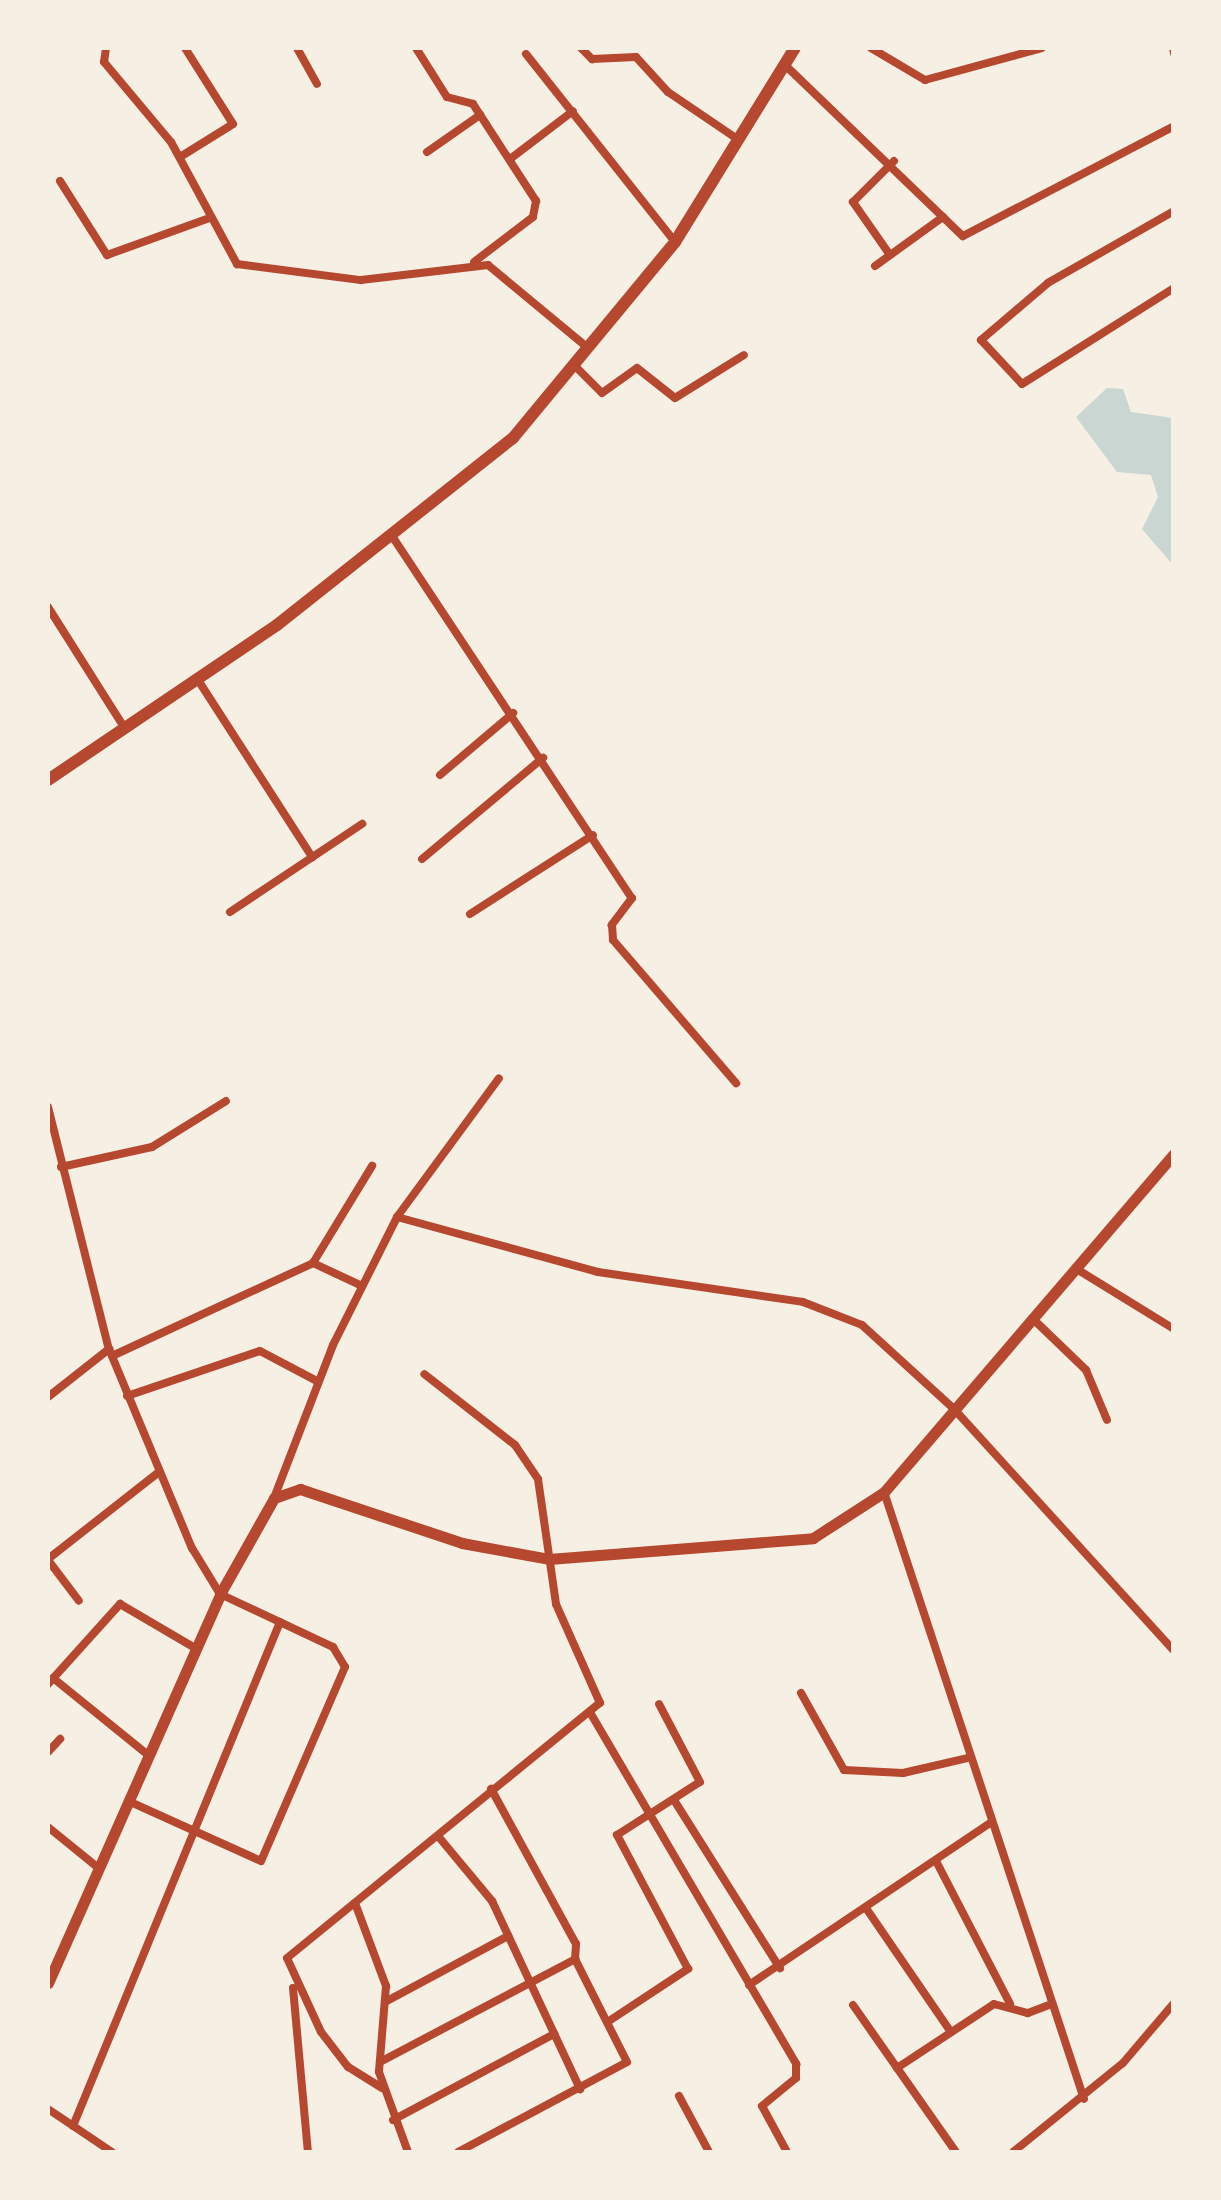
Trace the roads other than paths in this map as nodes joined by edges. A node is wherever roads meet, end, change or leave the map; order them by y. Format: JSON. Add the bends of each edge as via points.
{"nodes":[{"id":1,"x":106,"y":48,"type":"edge"},
{"id":2,"x":185,"y":48,"type":"edge"},
{"id":3,"x":297,"y":48,"type":"edge"},
{"id":4,"x":416,"y":48,"type":"edge"},
{"id":5,"x":582,"y":48,"type":"edge"},
{"id":6,"x":795,"y":48,"type":"edge"},
{"id":7,"x":871,"y":48,"type":"edge"},
{"id":8,"x":1042,"y":48,"type":"edge"},
{"id":9,"x":526,"y":54,"type":"dead end"},
{"id":10,"x":786,"y":66,"type":"junction"},
{"id":11,"x":317,"y":84,"type":"dead end"},
{"id":12,"x":572,"y":111,"type":"junction"},
{"id":13,"x":480,"y":115,"type":"junction"},
{"id":14,"x":1174,"y":126,"type":"edge"},
{"id":15,"x":742,"y":143,"type":"junction"},
{"id":16,"x":427,"y":152,"type":"dead end"},
{"id":17,"x":180,"y":156,"type":"junction"},
{"id":18,"x":510,"y":159,"type":"junction"},
{"id":19,"x":894,"y":161,"type":"junction"},
{"id":20,"x":60,"y":181,"type":"dead end"},
{"id":21,"x":1174,"y":211,"type":"edge"},
{"id":22,"x":943,"y":217,"type":"junction"},
{"id":23,"x":209,"y":218,"type":"junction"},
{"id":24,"x":675,"y":242,"type":"junction"},
{"id":25,"x":890,"y":255,"type":"junction"},
{"id":26,"x":474,"y":262,"type":"junction"},
{"id":27,"x":875,"y":266,"type":"dead end"},
{"id":28,"x":1174,"y":288,"type":"edge"},
{"id":29,"x":591,"y":351,"type":"junction"},
{"id":30,"x":744,"y":354,"type":"dead end"},
{"id":31,"x":577,"y":368,"type":"junction"},
{"id":32,"x":394,"y":539,"type":"junction"},
{"id":33,"x":48,"y":607,"type":"edge"},
{"id":34,"x":198,"y":680,"type":"junction"},
{"id":35,"x":513,"y":713,"type":"junction"},
{"id":36,"x":124,"y":730,"type":"junction"},
{"id":37,"x":543,"y":758,"type":"junction"},
{"id":38,"x":440,"y":775,"type":"dead end"},
{"id":39,"x":48,"y":780,"type":"edge"},
{"id":40,"x":362,"y":824,"type":"dead end"},
{"id":41,"x":593,"y":835,"type":"junction"},
{"id":42,"x":312,"y":857,"type":"junction"},
{"id":43,"x":422,"y":860,"type":"dead end"},
{"id":44,"x":230,"y":912,"type":"dead end"},
{"id":45,"x":470,"y":914,"type":"dead end"},
{"id":46,"x":499,"y":1078,"type":"dead end"},
{"id":47,"x":736,"y":1083,"type":"dead end"},
{"id":48,"x":226,"y":1101,"type":"dead end"},
{"id":49,"x":48,"y":1107,"type":"edge"},
{"id":50,"x":1174,"y":1154,"type":"edge"},
{"id":51,"x":372,"y":1166,"type":"dead end"},
{"id":52,"x":61,"y":1167,"type":"junction"},
{"id":53,"x":397,"y":1217,"type":"junction"},
{"id":54,"x":313,"y":1263,"type":"junction"},
{"id":55,"x":1075,"y":1268,"type":"junction"},
{"id":56,"x":362,"y":1286,"type":"junction"},
{"id":57,"x":1032,"y":1318,"type":"junction"},
{"id":58,"x":1174,"y":1329,"type":"edge"},
{"id":59,"x":111,"y":1352,"type":"junction"},
{"id":60,"x":424,"y":1374,"type":"dead end"},
{"id":61,"x":318,"y":1380,"type":"junction"},
{"id":62,"x":127,"y":1396,"type":"junction"},
{"id":63,"x":48,"y":1397,"type":"edge"},
{"id":64,"x":954,"y":1409,"type":"junction"},
{"id":65,"x":1106,"y":1420,"type":"dead end"},
{"id":66,"x":160,"y":1472,"type":"junction"},
{"id":67,"x":884,"y":1492,"type":"junction"},
{"id":68,"x":274,"y":1498,"type":"junction"},
{"id":69,"x":549,"y":1558,"type":"junction"},
{"id":70,"x":48,"y":1559,"type":"edge"},
{"id":71,"x":220,"y":1594,"type":"junction"},
{"id":72,"x":78,"y":1601,"type":"dead end"},
{"id":73,"x":280,"y":1622,"type":"junction"},
{"id":74,"x":196,"y":1648,"type":"junction"},
{"id":75,"x":1174,"y":1651,"type":"edge"},
{"id":76,"x":50,"y":1681,"type":"edge"},
{"id":77,"x":802,"y":1692,"type":"dead end"},
{"id":78,"x":660,"y":1704,"type":"dead end"},
{"id":79,"x":591,"y":1714,"type":"junction"},
{"id":80,"x":60,"y":1739,"type":"dead end"},
{"id":81,"x":48,"y":1752,"type":"edge"},
{"id":82,"x":147,"y":1754,"type":"junction"},
{"id":83,"x":968,"y":1758,"type":"junction"},
{"id":84,"x":491,"y":1789,"type":"junction"},
{"id":85,"x":126,"y":1800,"type":"junction"},
{"id":86,"x":674,"y":1800,"type":"junction"},
{"id":87,"x":646,"y":1814,"type":"junction"},
{"id":88,"x":990,"y":1822,"type":"junction"},
{"id":89,"x":48,"y":1827,"type":"edge"},
{"id":90,"x":194,"y":1836,"type":"junction"},
{"id":91,"x":438,"y":1836,"type":"junction"},
{"id":92,"x":936,"y":1861,"type":"junction"},
{"id":93,"x":96,"y":1866,"type":"junction"},
{"id":94,"x":355,"y":1902,"type":"junction"},
{"id":95,"x":868,"y":1911,"type":"junction"},
{"id":96,"x":508,"y":1936,"type":"junction"},
{"id":97,"x":575,"y":1959,"type":"junction"},
{"id":98,"x":780,"y":1968,"type":"junction"},
{"id":99,"x":48,"y":1983,"type":"edge"},
{"id":100,"x":530,"y":1984,"type":"junction"},
{"id":101,"x":749,"y":1985,"type":"junction"},
{"id":102,"x":293,"y":1987,"type":"junction"},
{"id":103,"x":385,"y":2002,"type":"junction"},
{"id":104,"x":1174,"y":2003,"type":"edge"},
{"id":105,"x":1010,"y":2004,"type":"junction"},
{"id":106,"x":1052,"y":2004,"type":"junction"},
{"id":107,"x":853,"y":2005,"type":"dead end"},
{"id":108,"x":610,"y":2021,"type":"junction"},
{"id":109,"x":951,"y":2032,"type":"junction"},
{"id":110,"x":554,"y":2034,"type":"junction"},
{"id":111,"x":380,"y":2062,"type":"junction"},
{"id":112,"x":897,"y":2068,"type":"junction"},
{"id":113,"x":382,"y":2088,"type":"junction"},
{"id":114,"x":580,"y":2089,"type":"junction"},
{"id":115,"x":678,"y":2096,"type":"dead end"},
{"id":116,"x":1084,"y":2099,"type":"junction"},
{"id":117,"x":48,"y":2109,"type":"edge"},
{"id":118,"x":393,"y":2120,"type":"junction"},
{"id":119,"x":73,"y":2126,"type":"junction"},
{"id":120,"x":785,"y":2149,"type":"edge"},
{"id":121,"x":112,"y":2152,"type":"edge"},
{"id":122,"x":308,"y":2152,"type":"edge"},
{"id":123,"x":408,"y":2152,"type":"edge"},
{"id":124,"x":458,"y":2152,"type":"edge"},
{"id":125,"x":709,"y":2152,"type":"edge"},
{"id":126,"x":772,"y":2152,"type":"edge"},
{"id":127,"x":956,"y":2152,"type":"edge"},
{"id":128,"x":1013,"y":2152,"type":"edge"}],
"edges":[{"from":1,"to":17,"type":"street","via":[[104,62]]},
{"from":2,"to":17,"type":"street","via":[[233,124]]},
{"from":3,"to":11,"type":"street"},
{"from":4,"to":13,"type":"street","via":[[448,96],[469,100]]},
{"from":5,"to":15,"type":"street","via":[[592,59],[636,56],[668,92]]},
{"from":6,"to":10,"type":"highway"},
{"from":7,"to":8,"type":"street","via":[[925,80]]},
{"from":9,"to":12,"type":"street"},
{"from":10,"to":15,"type":"highway"},
{"from":10,"to":19,"type":"street"},
{"from":12,"to":18,"type":"street"},
{"from":12,"to":24,"type":"street"},
{"from":13,"to":16,"type":"street"},
{"from":13,"to":18,"type":"street"},
{"from":14,"to":22,"type":"street","via":[[975,234],[962,236]]},
{"from":15,"to":24,"type":"highway"},
{"from":17,"to":23,"type":"street"},
{"from":18,"to":26,"type":"street","via":[[538,208]]},
{"from":19,"to":22,"type":"street"},
{"from":19,"to":25,"type":"street","via":[[853,202]]},
{"from":20,"to":23,"type":"street","via":[[107,255]]},
{"from":21,"to":28,"type":"street","via":[[1048,283],[980,340],[1022,384]]},
{"from":22,"to":25,"type":"street"},
{"from":23,"to":26,"type":"street","via":[[227,254],[263,272],[384,279]]},
{"from":24,"to":29,"type":"highway"},
{"from":25,"to":27,"type":"street"},
{"from":26,"to":29,"type":"street","via":[[498,270]]},
{"from":29,"to":31,"type":"highway"},
{"from":30,"to":31,"type":"street","via":[[675,398],[636,368],[602,393]]},
{"from":31,"to":32,"type":"highway","via":[[513,438]]},
{"from":32,"to":34,"type":"highway"},
{"from":32,"to":35,"type":"street"},
{"from":33,"to":36,"type":"street"},
{"from":34,"to":36,"type":"highway"},
{"from":34,"to":42,"type":"street"},
{"from":35,"to":37,"type":"street"},
{"from":35,"to":38,"type":"street"},
{"from":36,"to":39,"type":"highway"},
{"from":37,"to":41,"type":"street"},
{"from":37,"to":43,"type":"street"},
{"from":40,"to":42,"type":"street"},
{"from":41,"to":45,"type":"street"},
{"from":41,"to":47,"type":"street","via":[[632,898],[612,925],[614,940]]},
{"from":42,"to":44,"type":"street"},
{"from":46,"to":53,"type":"street"},
{"from":48,"to":52,"type":"street","via":[[152,1146]]},
{"from":49,"to":52,"type":"street"},
{"from":50,"to":55,"type":"main road"},
{"from":51,"to":54,"type":"street"},
{"from":52,"to":59,"type":"street"},
{"from":53,"to":56,"type":"street"},
{"from":53,"to":64,"type":"street","via":[[598,1272],[835,1310]]},
{"from":54,"to":56,"type":"street"},
{"from":54,"to":59,"type":"street"},
{"from":55,"to":57,"type":"main road"},
{"from":55,"to":58,"type":"street"},
{"from":56,"to":61,"type":"street"},
{"from":57,"to":64,"type":"main road"},
{"from":57,"to":65,"type":"street","via":[[1086,1370]]},
{"from":59,"to":62,"type":"street"},
{"from":59,"to":63,"type":"street"},
{"from":60,"to":69,"type":"street","via":[[528,1461],[544,1499]]},
{"from":61,"to":62,"type":"street","via":[[260,1351]]},
{"from":61,"to":68,"type":"street"},
{"from":62,"to":66,"type":"street"},
{"from":64,"to":67,"type":"main road"},
{"from":64,"to":75,"type":"street"},
{"from":66,"to":70,"type":"street"},
{"from":66,"to":71,"type":"street"},
{"from":67,"to":69,"type":"main road","via":[[813,1538]]},
{"from":67,"to":83,"type":"street"},
{"from":68,"to":69,"type":"main road","via":[[300,1489],[462,1544]]},
{"from":68,"to":71,"type":"main road"},
{"from":69,"to":79,"type":"street","via":[[560,1616],[600,1703]]},
{"from":70,"to":72,"type":"street"},
{"from":71,"to":73,"type":"street"},
{"from":71,"to":74,"type":"main road"},
{"from":73,"to":90,"type":"street"},
{"from":73,"to":90,"type":"street","via":[[332,1646],[342,1677],[260,1861]]},
{"from":74,"to":76,"type":"street","via":[[120,1604]]},
{"from":74,"to":82,"type":"main road"},
{"from":76,"to":82,"type":"street"},
{"from":77,"to":83,"type":"street","via":[[844,1770],[903,1773]]},
{"from":78,"to":86,"type":"street","via":[[699,1776]]},
{"from":79,"to":84,"type":"street"},
{"from":79,"to":87,"type":"street"},
{"from":80,"to":81,"type":"street"},
{"from":82,"to":85,"type":"main road"},
{"from":83,"to":88,"type":"street"},
{"from":84,"to":91,"type":"street"},
{"from":84,"to":97,"type":"street","via":[[576,1944]]},
{"from":85,"to":90,"type":"street"},
{"from":85,"to":93,"type":"main road"},
{"from":86,"to":87,"type":"street"},
{"from":86,"to":98,"type":"street"},
{"from":87,"to":101,"type":"street"},
{"from":87,"to":108,"type":"street","via":[[618,1835],[688,1969]]},
{"from":88,"to":92,"type":"street"},
{"from":88,"to":106,"type":"street"},
{"from":89,"to":93,"type":"street"},
{"from":90,"to":119,"type":"street"},
{"from":91,"to":94,"type":"street"},
{"from":91,"to":96,"type":"street","via":[[486,1890]]},
{"from":92,"to":95,"type":"street"},
{"from":92,"to":105,"type":"street"},
{"from":93,"to":99,"type":"main road"},
{"from":94,"to":102,"type":"street","via":[[288,1958]]},
{"from":94,"to":103,"type":"street"},
{"from":95,"to":98,"type":"street"},
{"from":95,"to":109,"type":"street"},
{"from":96,"to":100,"type":"street"},
{"from":96,"to":103,"type":"street"},
{"from":97,"to":100,"type":"street"},
{"from":97,"to":108,"type":"street"},
{"from":98,"to":101,"type":"street"},
{"from":100,"to":110,"type":"street"},
{"from":100,"to":111,"type":"street"},
{"from":101,"to":120,"type":"street","via":[[798,2072],[762,2106]]},
{"from":102,"to":113,"type":"street","via":[[348,2067]]},
{"from":102,"to":122,"type":"street"},
{"from":103,"to":111,"type":"street"},
{"from":104,"to":116,"type":"street"},
{"from":105,"to":106,"type":"street","via":[[1028,2013]]},
{"from":105,"to":109,"type":"street","via":[[994,2004]]},
{"from":106,"to":116,"type":"street"},
{"from":107,"to":112,"type":"street"},
{"from":108,"to":114,"type":"street","via":[[627,2062]]},
{"from":109,"to":112,"type":"street"},
{"from":110,"to":114,"type":"street"},
{"from":110,"to":118,"type":"street"},
{"from":111,"to":113,"type":"street"},
{"from":112,"to":127,"type":"street"},
{"from":113,"to":118,"type":"street"},
{"from":114,"to":124,"type":"street"},
{"from":115,"to":125,"type":"street"},
{"from":116,"to":128,"type":"street"},
{"from":117,"to":119,"type":"street"},
{"from":118,"to":123,"type":"street"},
{"from":119,"to":121,"type":"street"},
{"from":120,"to":126,"type":"street"}]}
